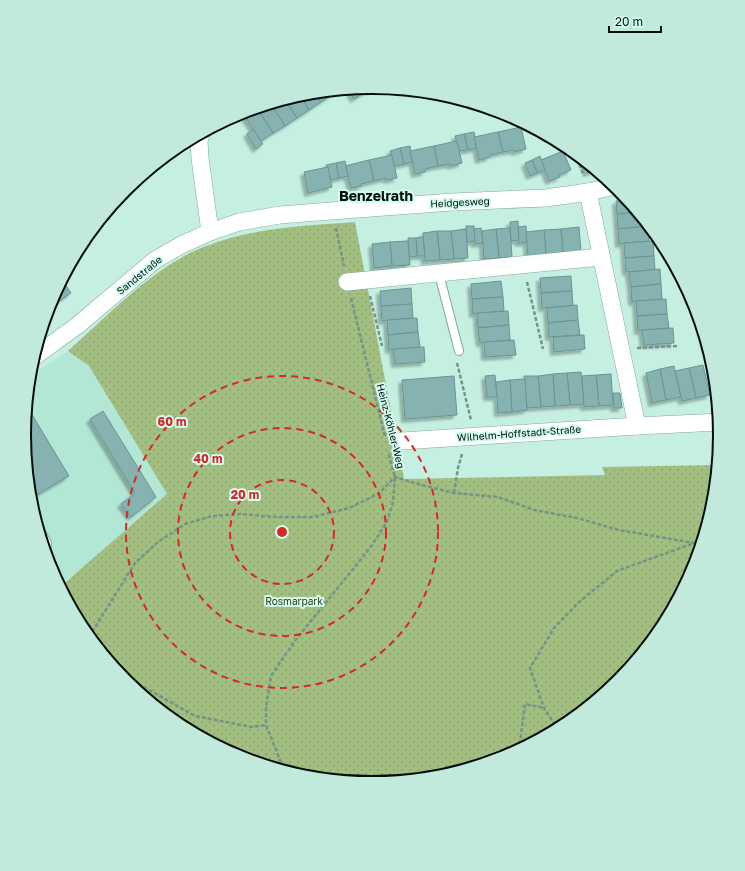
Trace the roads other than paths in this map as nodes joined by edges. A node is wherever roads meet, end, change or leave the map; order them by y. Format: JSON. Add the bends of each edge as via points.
{"nodes":[{"id":1,"x":199,"y":142,"type":"edge"},
{"id":2,"x":607,"y":188,"type":"edge"},
{"id":3,"x":588,"y":192,"type":"junction"},
{"id":4,"x":210,"y":232,"type":"junction"},
{"id":5,"x":601,"y":257,"type":"junction"},
{"id":6,"x":440,"y":274,"type":"junction"},
{"id":7,"x":347,"y":282,"type":"road end"},
{"id":8,"x":42,"y":351,"type":"edge"},
{"id":9,"x":459,"y":351,"type":"dead end"},
{"id":10,"x":713,"y":422,"type":"edge"},
{"id":11,"x":637,"y":426,"type":"junction"},
{"id":12,"x":392,"y":444,"type":"road end"}],
"edges":[{"from":1,"to":4,"type":"street"},
{"from":2,"to":3,"type":"street","name":"Heidgesweg"},
{"from":3,"to":4,"type":"street","name":"Heidgesweg","via":[[546,198],[452,202],[280,215],[239,222]]},
{"from":3,"to":5,"type":"street"},
{"from":4,"to":8,"type":"street","name":"Sandstraße","via":[[155,260],[78,325]]},
{"from":5,"to":6,"type":"street"},
{"from":5,"to":11,"type":"street"},
{"from":6,"to":7,"type":"street"},
{"from":6,"to":9,"type":"lane"},
{"from":10,"to":11,"type":"street","name":"Wilhelm-Hoffstadt-Straße"},
{"from":11,"to":12,"type":"street","name":"Wilhelm-Hoffstadt-Straße"}]}
